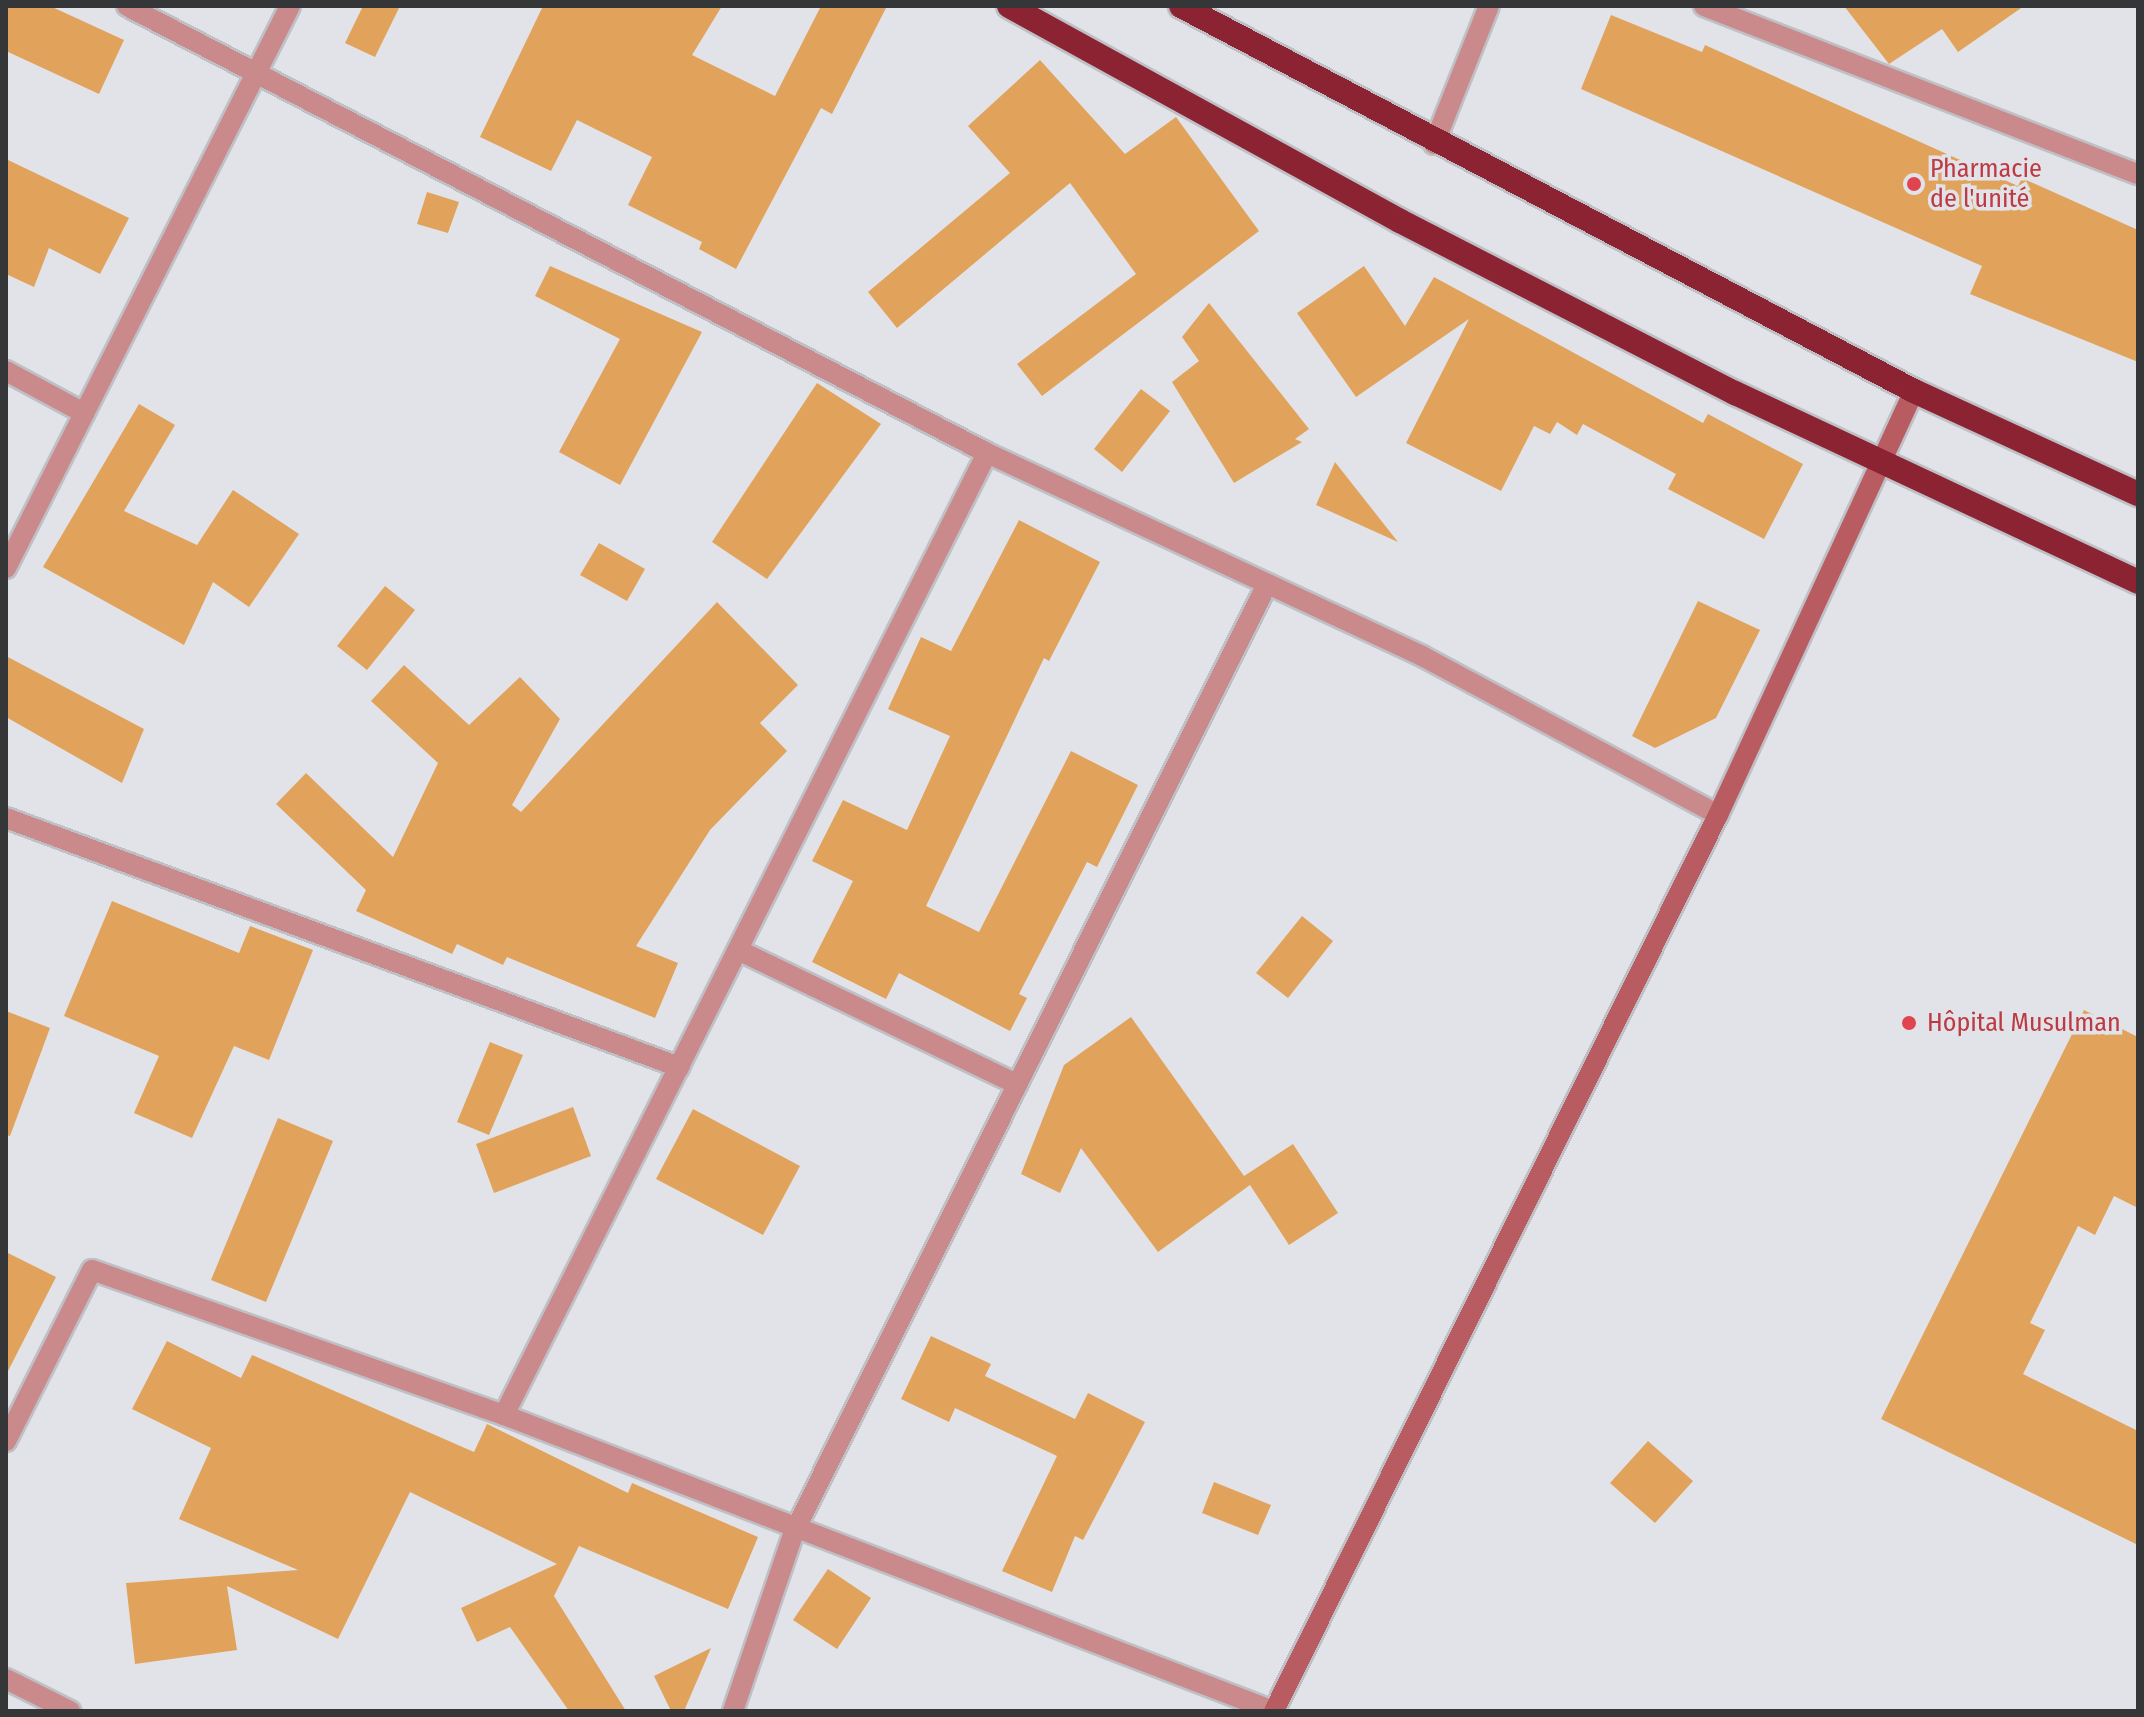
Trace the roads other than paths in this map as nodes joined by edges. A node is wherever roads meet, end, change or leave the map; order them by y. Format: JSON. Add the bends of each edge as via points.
{"nodes":[{"id":1,"x":127,"y":6,"type":"edge"},
{"id":2,"x":290,"y":6,"type":"edge"},
{"id":3,"x":1009,"y":6,"type":"edge"},
{"id":4,"x":1181,"y":6,"type":"edge"},
{"id":5,"x":1489,"y":6,"type":"edge"},
{"id":6,"x":1704,"y":6,"type":"edge"},
{"id":7,"x":255,"y":76,"type":"junction"},
{"id":8,"x":1434,"y":144,"type":"junction"},
{"id":9,"x":2138,"y":174,"type":"edge"},
{"id":10,"x":6,"y":371,"type":"edge"},
{"id":11,"x":1914,"y":391,"type":"junction"},
{"id":12,"x":84,"y":413,"type":"junction"},
{"id":13,"x":987,"y":453,"type":"junction"},
{"id":14,"x":1876,"y":460,"type":"junction"},
{"id":15,"x":2138,"y":494,"type":"edge"},
{"id":16,"x":6,"y":568,"type":"edge"},
{"id":17,"x":2138,"y":582,"type":"edge"},
{"id":18,"x":1267,"y":584,"type":"junction"},
{"id":19,"x":1718,"y":815,"type":"junction"},
{"id":20,"x":6,"y":818,"type":"edge"},
{"id":21,"x":738,"y":950,"type":"junction"},
{"id":22,"x":679,"y":1067,"type":"junction"},
{"id":23,"x":1017,"y":1084,"type":"junction"},
{"id":24,"x":504,"y":1415,"type":"junction"},
{"id":25,"x":6,"y":1441,"type":"edge"},
{"id":26,"x":794,"y":1532,"type":"junction"},
{"id":27,"x":6,"y":1679,"type":"edge"},
{"id":28,"x":70,"y":1711,"type":"edge"},
{"id":29,"x":733,"y":1711,"type":"edge"},
{"id":30,"x":1274,"y":1711,"type":"edge"}],
"edges":[{"from":1,"to":7,"type":"street"},
{"from":2,"to":7,"type":"street"},
{"from":3,"to":14,"type":"highway","via":[[1400,221]]},
{"from":4,"to":8,"type":"highway"},
{"from":5,"to":8,"type":"street"},
{"from":6,"to":9,"type":"street"},
{"from":7,"to":12,"type":"street"},
{"from":7,"to":13,"type":"street"},
{"from":8,"to":11,"type":"highway"},
{"from":10,"to":12,"type":"street"},
{"from":11,"to":14,"type":"street"},
{"from":11,"to":15,"type":"highway"},
{"from":12,"to":16,"type":"street"},
{"from":13,"to":18,"type":"street"},
{"from":13,"to":21,"type":"street"},
{"from":14,"to":17,"type":"highway"},
{"from":14,"to":19,"type":"street"},
{"from":18,"to":19,"type":"street","via":[[1422,656]]},
{"from":18,"to":23,"type":"street"},
{"from":19,"to":30,"type":"street"},
{"from":20,"to":22,"type":"street"},
{"from":21,"to":22,"type":"street"},
{"from":21,"to":23,"type":"street"},
{"from":22,"to":24,"type":"street"},
{"from":23,"to":26,"type":"street"},
{"from":24,"to":25,"type":"street","via":[[92,1270]]},
{"from":24,"to":26,"type":"street"},
{"from":26,"to":29,"type":"street"},
{"from":26,"to":30,"type":"street"},
{"from":27,"to":28,"type":"street"}]}
